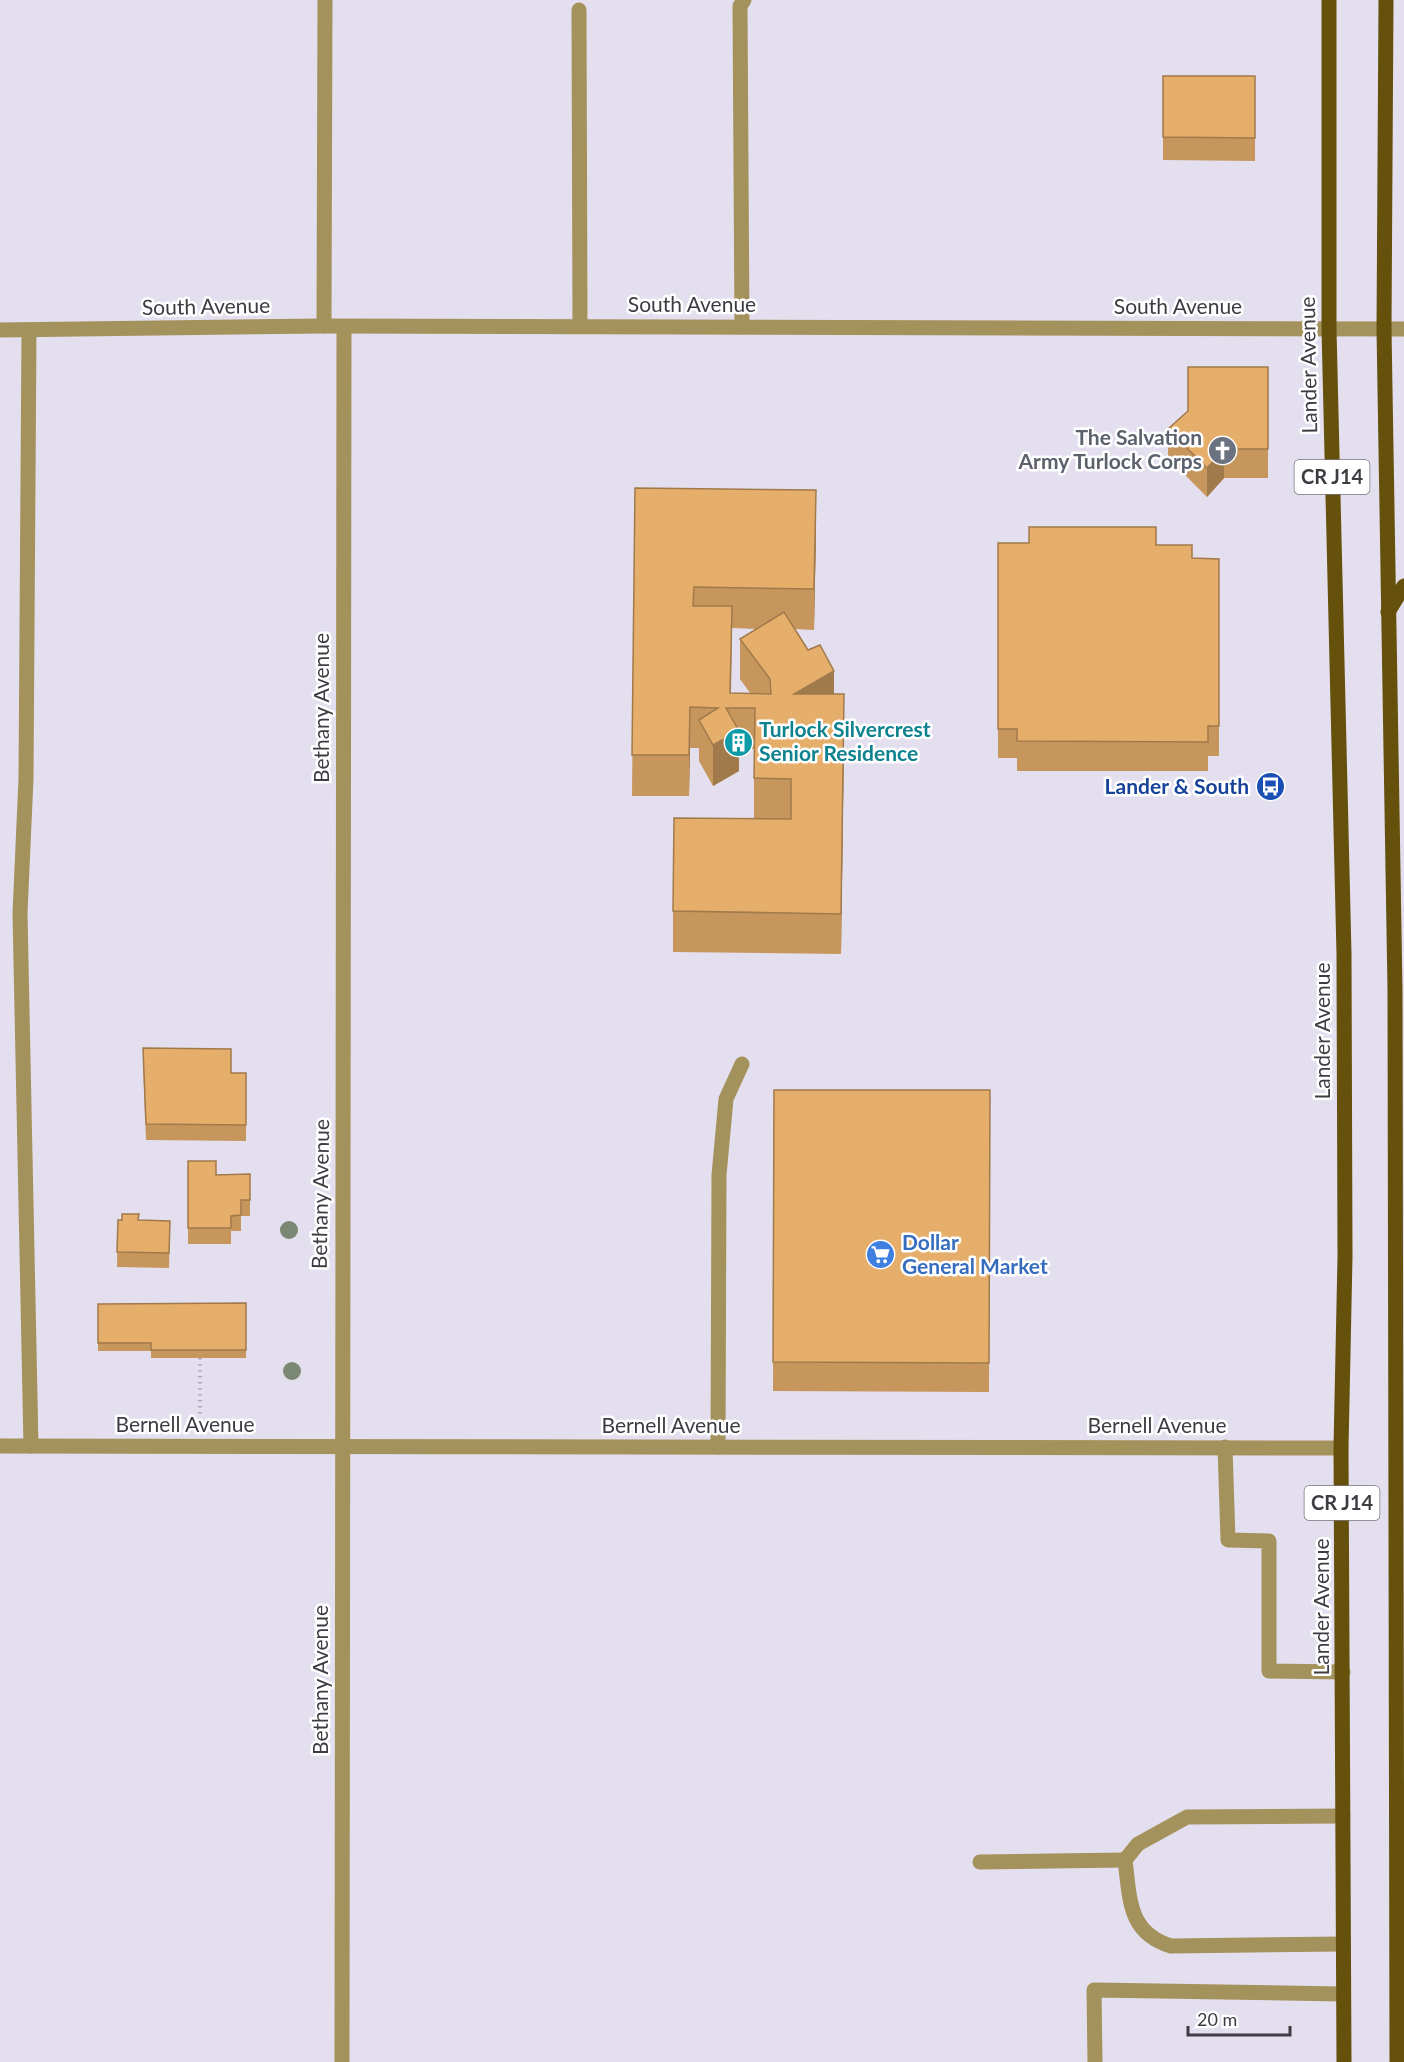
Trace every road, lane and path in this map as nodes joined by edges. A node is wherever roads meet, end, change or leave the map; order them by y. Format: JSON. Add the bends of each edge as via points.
{"nodes":[{"id":1,"x":325,"y":0,"type":"edge"},
{"id":2,"x":744,"y":0,"type":"edge"},
{"id":3,"x":1329,"y":0,"type":"edge"},
{"id":4,"x":1386,"y":0,"type":"edge"},
{"id":5,"x":579,"y":10,"type":"dead end"},
{"id":6,"x":324,"y":326,"type":"junction"},
{"id":7,"x":580,"y":326,"type":"junction"},
{"id":8,"x":344,"y":327,"type":"junction"},
{"id":9,"x":742,"y":327,"type":"junction"},
{"id":10,"x":1329,"y":329,"type":"junction"},
{"id":11,"x":1384,"y":329,"type":"junction"},
{"id":12,"x":1404,"y":329,"type":"edge"},
{"id":13,"x":0,"y":330,"type":"edge"},
{"id":14,"x":29,"y":330,"type":"junction"},
{"id":15,"x":1404,"y":586,"type":"edge"},
{"id":16,"x":1388,"y":612,"type":"junction"},
{"id":17,"x":1400,"y":989,"type":"edge"},
{"id":18,"x":742,"y":1064,"type":"dead end"},
{"id":19,"x":200,"y":1358,"type":"edge"},
{"id":20,"x":200,"y":1414,"type":"dead end"},
{"id":21,"x":0,"y":1446,"type":"edge"},
{"id":22,"x":31,"y":1446,"type":"junction"},
{"id":23,"x":341,"y":1446,"type":"junction"},
{"id":24,"x":718,"y":1447,"type":"junction"},
{"id":25,"x":1225,"y":1447,"type":"junction"},
{"id":26,"x":1341,"y":1448,"type":"junction"},
{"id":27,"x":1400,"y":1499,"type":"edge"},
{"id":28,"x":1343,"y":1672,"type":"junction"},
{"id":29,"x":1343,"y":1816,"type":"junction"},
{"id":30,"x":1125,"y":1860,"type":"junction"},
{"id":31,"x":980,"y":1862,"type":"dead end"},
{"id":32,"x":1343,"y":1944,"type":"junction"},
{"id":33,"x":1343,"y":1994,"type":"junction"},
{"id":34,"x":342,"y":2062,"type":"edge"},
{"id":35,"x":1095,"y":2062,"type":"edge"},
{"id":36,"x":1344,"y":2062,"type":"edge"},
{"id":37,"x":1397,"y":2062,"type":"edge"}],
"edges":[{"from":1,"to":6,"type":"street"},
{"from":2,"to":9,"type":"street","via":[[740,6]]},
{"from":3,"to":10,"type":"main road","name":"Lander Avenue","number":"CR J14"},
{"from":4,"to":11,"type":"main road","number":"CR J14"},
{"from":5,"to":7,"type":"street"},
{"from":6,"to":8,"type":"street","name":"South Avenue"},
{"from":6,"to":14,"type":"street","name":"South Avenue"},
{"from":7,"to":8,"type":"street","name":"South Avenue"},
{"from":7,"to":9,"type":"street","name":"South Avenue"},
{"from":8,"to":23,"type":"street","name":"Bethany Avenue"},
{"from":9,"to":10,"type":"street","name":"South Avenue"},
{"from":10,"to":11,"type":"street","name":"South Avenue"},
{"from":10,"to":26,"type":"main road","name":"Lander Avenue","number":"CR J14","via":[[1344,954]]},
{"from":11,"to":12,"type":"street","name":"South Avenue"},
{"from":11,"to":16,"type":"main road","number":"CR J14"},
{"from":13,"to":14,"type":"street","name":"South Avenue"},
{"from":14,"to":22,"type":"street","via":[[26,779],[20,913]]},
{"from":15,"to":16,"type":"main road"},
{"from":16,"to":17,"type":"main road","number":"CR J14"},
{"from":17,"to":27,"type":"main road","number":"CR J14"},
{"from":18,"to":24,"type":"street","via":[[726,1099],[719,1175]]},
{"from":19,"to":20,"type":"path"},
{"from":21,"to":22,"type":"street","name":"Bernell Avenue"},
{"from":22,"to":23,"type":"street","name":"Bernell Avenue"},
{"from":23,"to":24,"type":"street","name":"Bernell Avenue"},
{"from":23,"to":34,"type":"street","name":"Bethany Avenue"},
{"from":24,"to":25,"type":"street","name":"Bernell Avenue"},
{"from":25,"to":26,"type":"street","name":"Bernell Avenue"},
{"from":25,"to":28,"type":"street","via":[[1228,1540],[1269,1541],[1269,1671]]},
{"from":26,"to":28,"type":"main road","name":"Lander Avenue","number":"CR J14"},
{"from":27,"to":37,"type":"main road","number":"CR J14"},
{"from":28,"to":29,"type":"main road","name":"Lander Avenue","number":"CR J14"},
{"from":29,"to":30,"type":"street","via":[[1187,1817],[1137,1844]]},
{"from":29,"to":32,"type":"main road","name":"Lander Avenue","number":"CR J14"},
{"from":30,"to":31,"type":"street"},
{"from":30,"to":32,"type":"street","via":[[1130,1903],[1136,1918],[1150,1938],[1160,1942],[1171,1946]]},
{"from":32,"to":33,"type":"main road","name":"Lander Avenue","number":"CR J14"},
{"from":33,"to":35,"type":"street","via":[[1094,1990]]},
{"from":33,"to":36,"type":"main road","name":"Lander Avenue","number":"CR J14"}]}
